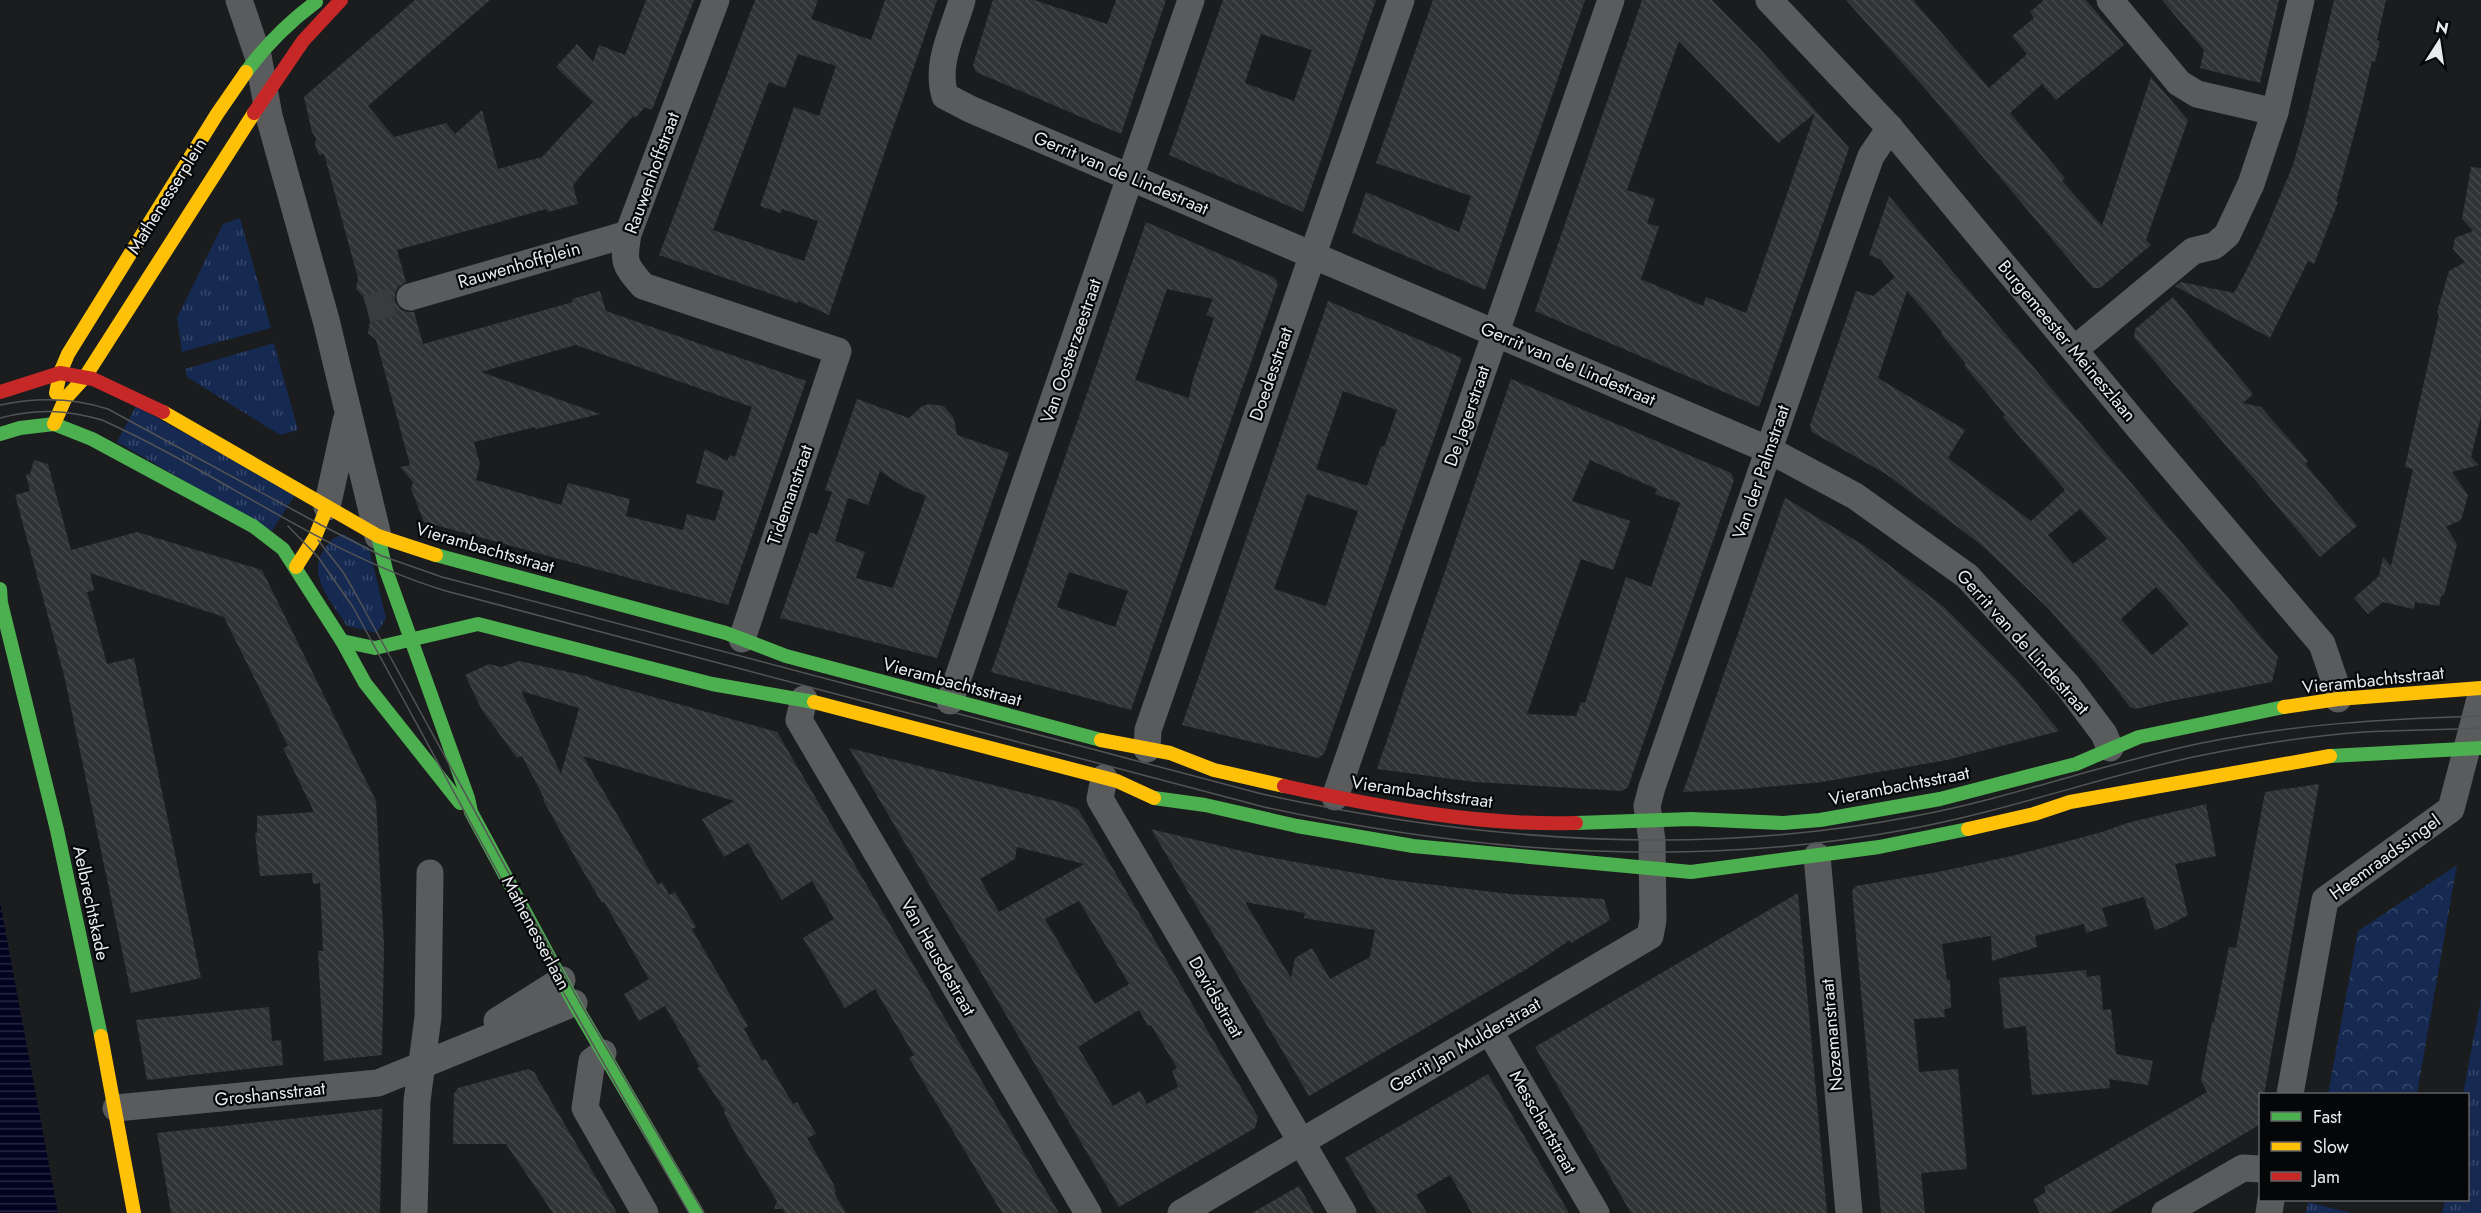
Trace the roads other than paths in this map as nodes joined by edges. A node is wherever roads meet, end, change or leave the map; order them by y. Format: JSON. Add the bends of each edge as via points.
{"nodes":[{"id":1,"x":239,"y":0,"type":"edge"},
{"id":2,"x":319,"y":0,"type":"edge"},
{"id":3,"x":342,"y":0,"type":"edge"},
{"id":4,"x":717,"y":0,"type":"edge"},
{"id":5,"x":962,"y":0,"type":"edge"},
{"id":6,"x":1191,"y":0,"type":"edge"},
{"id":7,"x":1401,"y":0,"type":"edge"},
{"id":8,"x":1611,"y":0,"type":"edge"},
{"id":9,"x":1769,"y":0,"type":"edge"},
{"id":10,"x":2110,"y":0,"type":"edge"},
{"id":11,"x":2301,"y":0,"type":"edge"},
{"id":12,"x":258,"y":56,"type":"junction"},
{"id":13,"x":265,"y":96,"type":"junction"},
{"id":14,"x":2275,"y":112,"type":"junction"},
{"id":15,"x":1890,"y":128,"type":"junction"},
{"id":16,"x":1131,"y":177,"type":"junction"},
{"id":17,"x":628,"y":234,"type":"junction"},
{"id":18,"x":1312,"y":255,"type":"junction"},
{"id":19,"x":410,"y":297,"type":"tunnel mouth"},
{"id":20,"x":1496,"y":333,"type":"junction"},
{"id":21,"x":2075,"y":349,"type":"junction"},
{"id":22,"x":838,"y":351,"type":"joint"},
{"id":23,"x":60,"y":373,"type":"junction"},
{"id":24,"x":85,"y":377,"type":"junction"},
{"id":25,"x":0,"y":392,"type":"edge"},
{"id":26,"x":348,"y":414,"type":"junction"},
{"id":27,"x":54,"y":424,"type":"junction"},
{"id":28,"x":4,"y":433,"type":"edge"},
{"id":29,"x":1769,"y":450,"type":"junction"},
{"id":30,"x":327,"y":507,"type":"junction"},
{"id":31,"x":378,"y":536,"type":"junction"},
{"id":32,"x":296,"y":567,"type":"junction"},
{"id":33,"x":0,"y":597,"type":"edge"},
{"id":34,"x":742,"y":639,"type":"junction"},
{"id":35,"x":342,"y":641,"type":"junction"},
{"id":36,"x":410,"y":641,"type":"junction"},
{"id":37,"x":2481,"y":688,"type":"edge"},
{"id":38,"x":2481,"y":695,"type":"edge"},
{"id":39,"x":804,"y":699,"type":"junction"},
{"id":40,"x":2338,"y":699,"type":"junction"},
{"id":41,"x":950,"y":701,"type":"junction"},
{"id":42,"x":2110,"y":748,"type":"junction"},
{"id":43,"x":2474,"y":748,"type":"edge"},
{"id":44,"x":1147,"y":749,"type":"junction"},
{"id":45,"x":1102,"y":788,"type":"junction"},
{"id":46,"x":1335,"y":797,"type":"junction"},
{"id":47,"x":471,"y":812,"type":"junction"},
{"id":48,"x":1650,"y":820,"type":"junction"},
{"id":49,"x":1816,"y":856,"type":"junction"},
{"id":50,"x":1652,"y":870,"type":"junction"},
{"id":51,"x":430,"y":873,"type":"dead end"},
{"id":52,"x":568,"y":992,"type":"junction"},
{"id":53,"x":1490,"y":1032,"type":"junction"},
{"id":54,"x":603,"y":1053,"type":"junction"},
{"id":55,"x":422,"y":1066,"type":"junction"},
{"id":56,"x":2290,"y":1093,"type":"edge"},
{"id":57,"x":116,"y":1108,"type":"junction"},
{"id":58,"x":1301,"y":1141,"type":"junction"},
{"id":59,"x":2259,"y":1169,"type":"edge"},
{"id":60,"x":134,"y":1213,"type":"edge"},
{"id":61,"x":414,"y":1213,"type":"edge"},
{"id":62,"x":645,"y":1213,"type":"edge"},
{"id":63,"x":697,"y":1213,"type":"edge"},
{"id":64,"x":1088,"y":1213,"type":"edge"},
{"id":65,"x":1181,"y":1213,"type":"edge"},
{"id":66,"x":1343,"y":1213,"type":"edge"},
{"id":67,"x":1596,"y":1213,"type":"edge"},
{"id":68,"x":1849,"y":1213,"type":"edge"},
{"id":69,"x":2164,"y":1213,"type":"edge"}],
"edges":[{"from":1,"to":12,"type":"street"},
{"from":2,"to":12,"type":"street","name":"Mathenesserplein","via":[[296,15]]},
{"from":3,"to":13,"type":"street","name":"Mathenesserplein","via":[[303,41]]},
{"from":4,"to":17,"type":"street","name":"Rauwenhoffstraat"},
{"from":5,"to":16,"type":"street","name":"Gerrit van de Lindestraat","via":[[941,66],[945,96]]},
{"from":6,"to":16,"type":"street","name":"Van Oosterzeestraat"},
{"from":7,"to":18,"type":"street","name":"Doedesstraat"},
{"from":8,"to":20,"type":"street","name":"De Jagerstraat"},
{"from":9,"to":15,"type":"street","name":"Burgemeester Meineszlaan"},
{"from":10,"to":14,"type":"street","via":[[2179,83],[2197,94]]},
{"from":11,"to":14,"type":"street"},
{"from":12,"to":13,"type":"street"},
{"from":12,"to":23,"type":"street","name":"Mathenesserplein","via":[[73,346]]},
{"from":13,"to":24,"type":"street","name":"Mathenesserplein"},
{"from":13,"to":26,"type":"street"},
{"from":14,"to":21,"type":"street","via":[[2251,184],[2227,235],[2214,246],[2193,251]]},
{"from":15,"to":21,"type":"street","name":"Burgemeester Meineszlaan"},
{"from":15,"to":29,"type":"street","name":"Van der Palmstraat","via":[[1871,156]]},
{"from":16,"to":18,"type":"street","name":"Gerrit van de Lindestraat"},
{"from":16,"to":41,"type":"street","name":"Van Oosterzeestraat"},
{"from":17,"to":19,"type":"street","name":"Rauwenhoffplein"},
{"from":17,"to":22,"type":"street","name":"Rauwenhoffstraat","via":[[626,266],[643,285]]},
{"from":18,"to":20,"type":"street","name":"Gerrit van de Lindestraat"},
{"from":18,"to":44,"type":"street","name":"Doedesstraat","via":[[1148,730]]},
{"from":20,"to":29,"type":"street","name":"Gerrit van de Lindestraat"},
{"from":20,"to":46,"type":"street","name":"De Jagerstraat"},
{"from":21,"to":40,"type":"street","name":"Burgemeester Meineszlaan","via":[[2322,644]]},
{"from":22,"to":34,"type":"street","name":"Tidemanstraat"},
{"from":23,"to":24,"type":"street"},
{"from":23,"to":25,"type":"street"},
{"from":23,"to":27,"type":"street","name":"Mathenesserplein"},
{"from":24,"to":27,"type":"street","name":"Mathenesserplein","via":[[65,399]]},
{"from":24,"to":30,"type":"street","via":[[152,405]]},
{"from":26,"to":30,"type":"street"},
{"from":26,"to":31,"type":"street"},
{"from":27,"to":28,"type":"street"},
{"from":27,"to":32,"type":"street","via":[[92,439],[253,526],[276,542]]},
{"from":29,"to":42,"type":"street","name":"Gerrit van de Lindestraat","via":[[1855,496],[1967,576],[2068,686]]},
{"from":29,"to":48,"type":"street","name":"Van der Palmstraat","via":[[1652,787],[1647,807]]},
{"from":30,"to":31,"type":"street"},
{"from":30,"to":32,"type":"street","via":[[315,537]]},
{"from":31,"to":34,"type":"street","name":"Vierambachtsstraat"},
{"from":31,"to":36,"type":"street"},
{"from":32,"to":35,"type":"street"},
{"from":33,"to":57,"type":"street","name":"Aelbrechtskade","via":[[61,847]]},
{"from":34,"to":41,"type":"street","name":"Vierambachtsstraat","via":[[786,656]]},
{"from":35,"to":36,"type":"street","via":[[373,648]]},
{"from":35,"to":47,"type":"street","name":"Mathenesserlaan","via":[[365,684]]},
{"from":36,"to":39,"type":"street","via":[[478,624],[712,684]]},
{"from":36,"to":47,"type":"street","name":"Mathenesserlaan"},
{"from":37,"to":40,"type":"street","name":"Vierambachtsstraat"},
{"from":38,"to":43,"type":"street","name":"Heemraadssingel"},
{"from":39,"to":45,"type":"street"},
{"from":39,"to":64,"type":"street","name":"Van Heusdestraat","via":[[799,720]]},
{"from":40,"to":42,"type":"street","name":"Vierambachtsstraat","via":[[2243,714],[2139,737]]},
{"from":41,"to":44,"type":"street","name":"Vierambachtsstraat"},
{"from":42,"to":48,"type":"street","name":"Vierambachtsstraat","via":[[2076,764],[1940,799],[1820,820]]},
{"from":43,"to":49,"type":"street","via":[[2343,754],[2070,802],[1939,836]]},
{"from":43,"to":56,"type":"street","name":"Heemraadssingel","via":[[2451,809],[2325,900]]},
{"from":44,"to":46,"type":"street","name":"Vierambachtsstraat","via":[[1170,753],[1214,770]]},
{"from":45,"to":50,"type":"street","via":[[1413,846]]},
{"from":45,"to":58,"type":"street","name":"Davidsstraat"},
{"from":46,"to":48,"type":"street","name":"Vierambachtsstraat","via":[[1500,821],[1547,824]]},
{"from":47,"to":52,"type":"street","name":"Mathenesserlaan"},
{"from":48,"to":50,"type":"street","name":"Gerrit Jan Mulderstraat"},
{"from":49,"to":50,"type":"street","via":[[1691,872]]},
{"from":49,"to":68,"type":"street","name":"Nozemanstraat"},
{"from":50,"to":53,"type":"street","name":"Gerrit Jan Mulderstraat","via":[[1650,936]]},
{"from":51,"to":55,"type":"street","via":[[428,1017]]},
{"from":52,"to":54,"type":"street","name":"Mathenesserlaan"},
{"from":52,"to":55,"type":"street","name":"Groshansstraat"},
{"from":53,"to":58,"type":"street","name":"Gerrit Jan Mulderstraat"},
{"from":53,"to":67,"type":"street","name":"Messchertstraat"},
{"from":54,"to":62,"type":"street","via":[[592,1061],[585,1108]]},
{"from":54,"to":63,"type":"street","name":"Mathenesserlaan"},
{"from":55,"to":57,"type":"street","name":"Groshansstraat","via":[[378,1083]]},
{"from":55,"to":61,"type":"street","via":[[417,1101]]},
{"from":57,"to":60,"type":"street","name":"Aelbrechtskade"},
{"from":58,"to":65,"type":"street","name":"Gerrit Jan Mulderstraat"},
{"from":58,"to":66,"type":"street","name":"Davidsstraat"},
{"from":59,"to":69,"type":"street","via":[[2243,1168]]}]}
